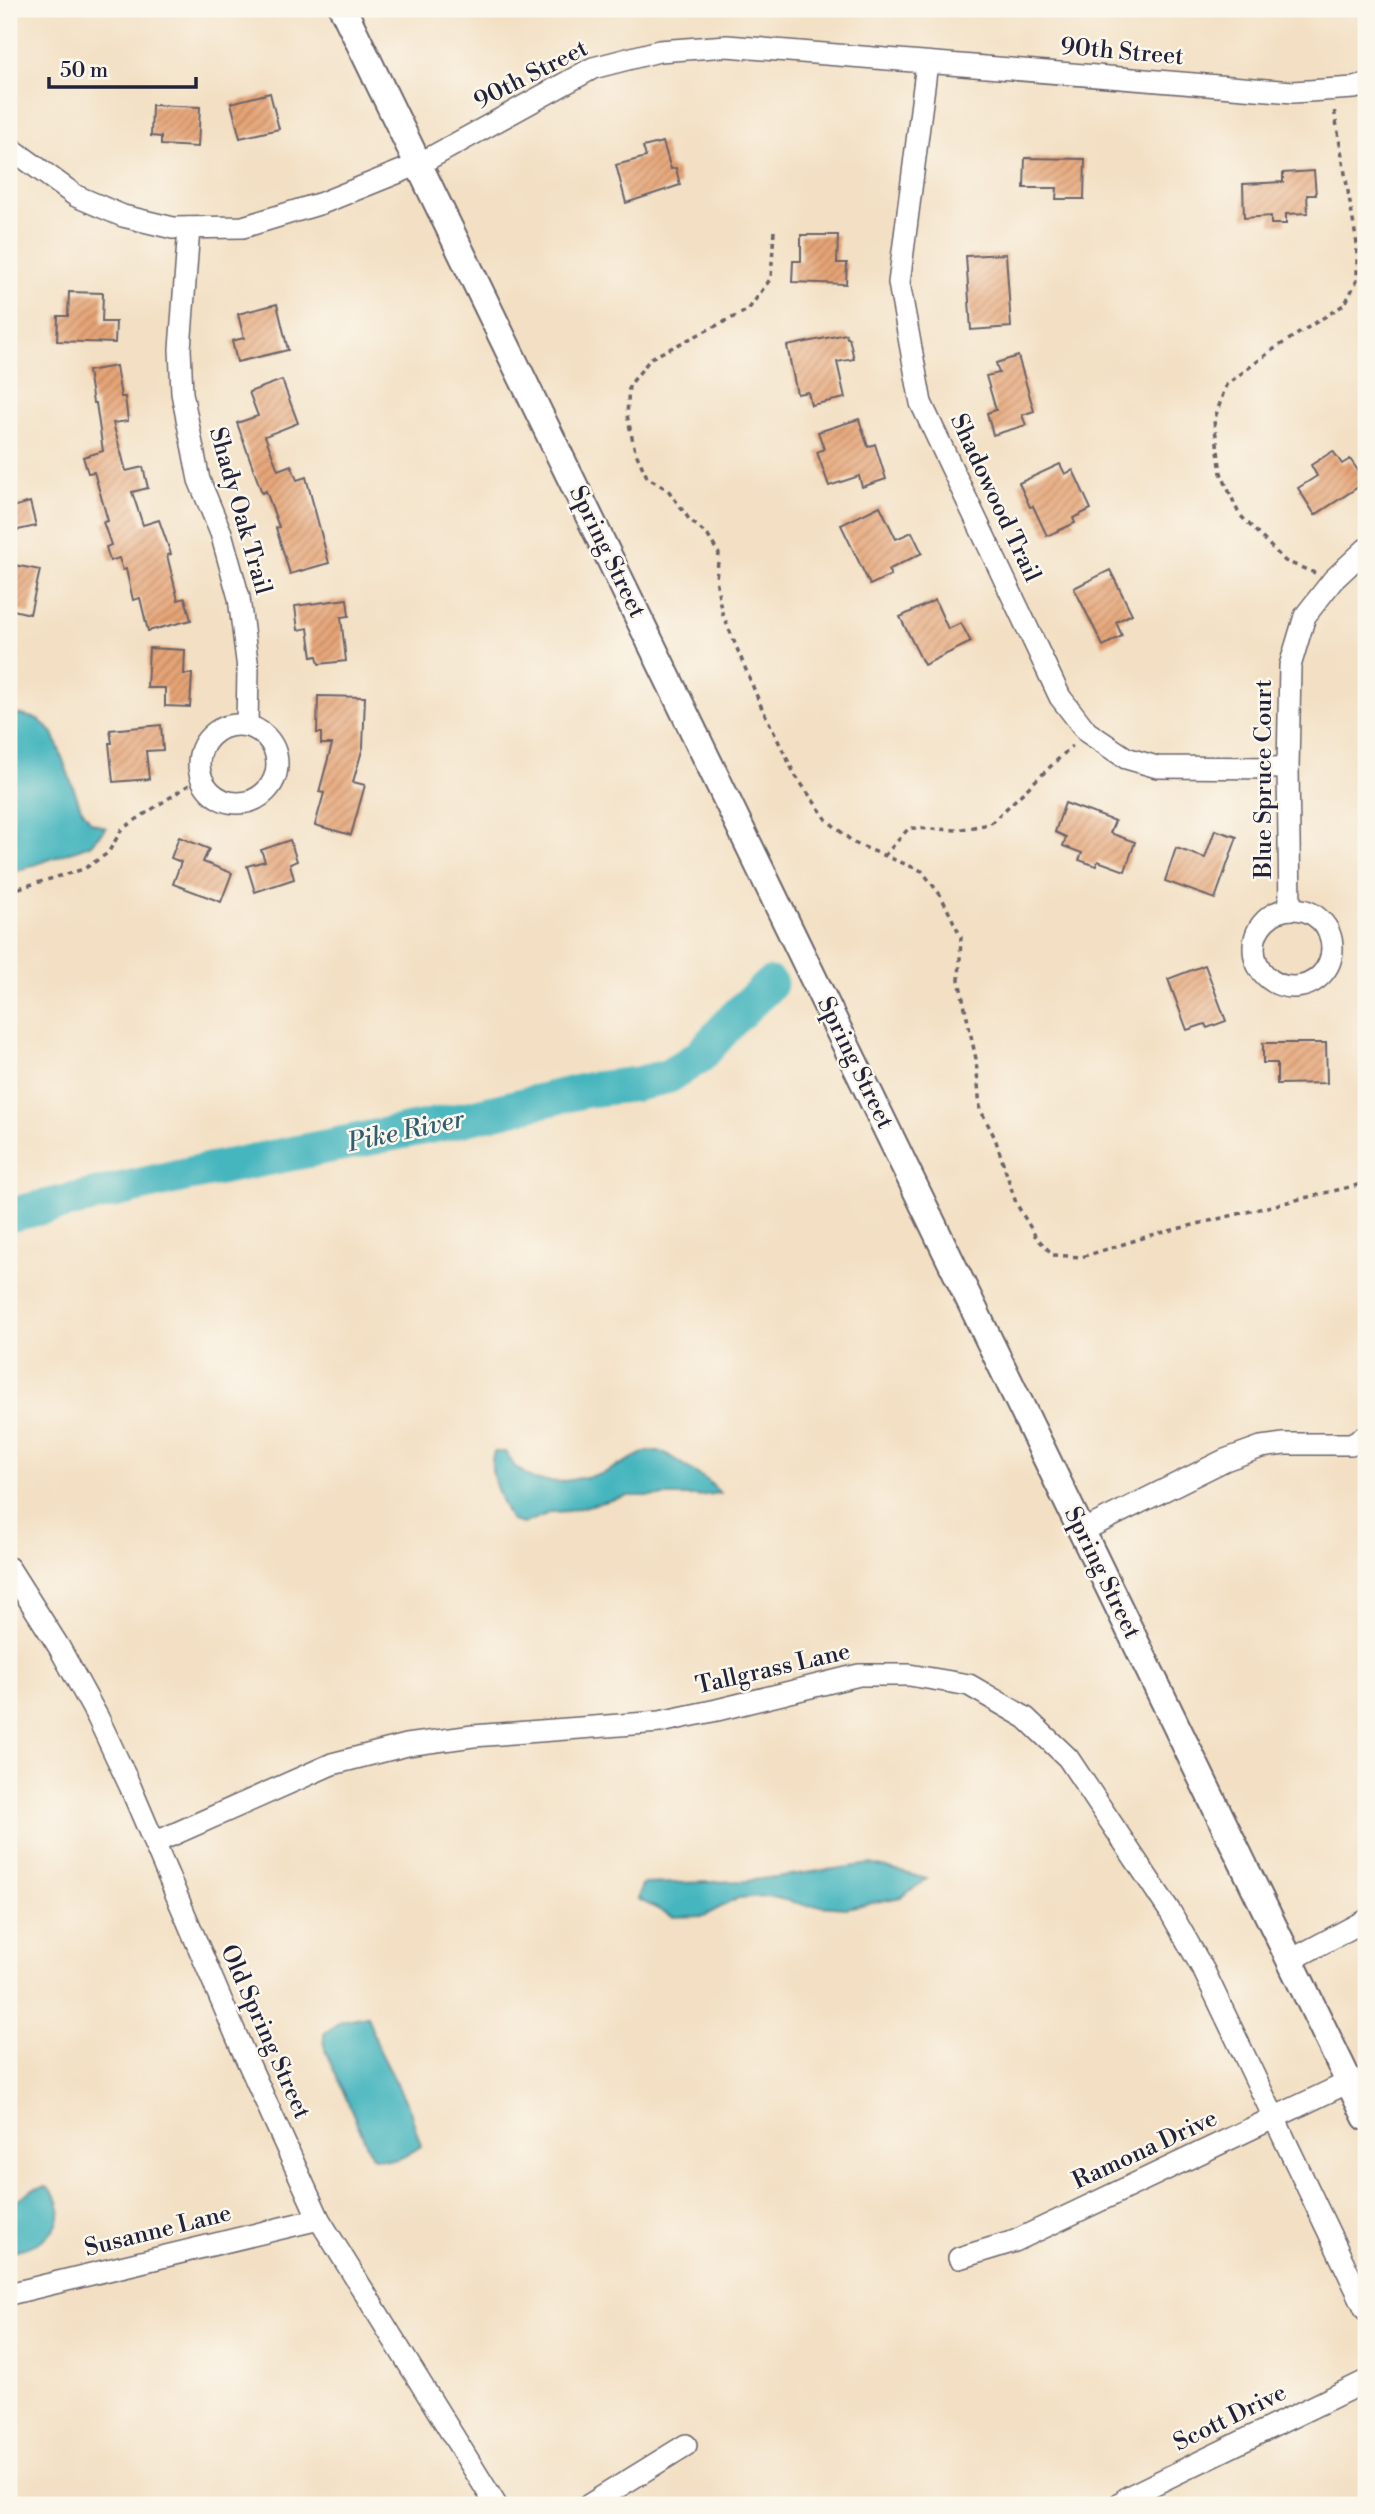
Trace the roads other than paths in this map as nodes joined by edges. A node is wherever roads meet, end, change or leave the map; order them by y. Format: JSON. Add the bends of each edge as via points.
{"nodes":[{"id":1,"x":343,"y":9,"type":"edge"},
{"id":2,"x":928,"y":63,"type":"junction"},
{"id":3,"x":1366,"y":85,"type":"edge"},
{"id":4,"x":9,"y":147,"type":"edge"},
{"id":5,"x":419,"y":164,"type":"junction"},
{"id":6,"x":188,"y":228,"type":"junction"},
{"id":7,"x":1366,"y":549,"type":"edge"},
{"id":8,"x":247,"y":725,"type":"junction"},
{"id":9,"x":1288,"y":768,"type":"junction"},
{"id":10,"x":1290,"y":909,"type":"dead end"},
{"id":11,"x":1366,"y":1436,"type":"edge"},
{"id":12,"x":1082,"y":1531,"type":"junction"},
{"id":13,"x":9,"y":1568,"type":"edge"},
{"id":14,"x":154,"y":1843,"type":"junction"},
{"id":15,"x":1366,"y":1920,"type":"edge"},
{"id":16,"x":1291,"y":1961,"type":"junction"},
{"id":17,"x":1349,"y":2082,"type":"junction"},
{"id":18,"x":1365,"y":2109,"type":"edge"},
{"id":19,"x":1274,"y":2118,"type":"junction"},
{"id":20,"x":319,"y":2219,"type":"junction"},
{"id":21,"x":959,"y":2258,"type":"dead end"},
{"id":22,"x":9,"y":2294,"type":"edge"},
{"id":23,"x":1366,"y":2309,"type":"edge"},
{"id":24,"x":1366,"y":2381,"type":"edge"},
{"id":25,"x":686,"y":2445,"type":"dead end"},
{"id":26,"x":496,"y":2505,"type":"edge"},
{"id":27,"x":589,"y":2505,"type":"edge"},
{"id":28,"x":1118,"y":2505,"type":"edge"}],
"edges":[{"from":1,"to":5,"type":"main road","name":"Spring Street"},
{"from":2,"to":3,"type":"street","name":"90th Street","via":[[1293,92]]},
{"from":2,"to":5,"type":"street","name":"90th Street","via":[[727,46],[659,51],[593,68]]},
{"from":2,"to":9,"type":"street","name":"Shadowood Trail","via":[[899,283],[920,403],[1060,697],[1087,732],[1126,758],[1157,767]]},
{"from":4,"to":6,"type":"street","name":"90th Street","via":[[76,196],[123,216]]},
{"from":5,"to":6,"type":"street","name":"90th Street","via":[[322,203],[243,227]]},
{"from":5,"to":12,"type":"main road","name":"Spring Street"},
{"from":6,"to":8,"type":"street","name":"Shady Oak Trail","via":[[180,349],[182,393],[200,481],[239,598],[248,669]]},
{"from":7,"to":9,"type":"street","name":"Blue Spruce Court","via":[[1333,580],[1306,616],[1290,666]]},
{"from":8,"to":8,"type":"street","via":[[269,740],[276,752],[274,779],[256,799],[230,803],[207,789],[198,765],[200,753],[213,733],[223,727]]},
{"from":9,"to":10,"type":"street","name":"Blue Spruce Court"},
{"from":11,"to":12,"type":"street","via":[[1351,1444],[1261,1447],[1225,1460]]},
{"from":12,"to":16,"type":"main road","name":"Spring Street"},
{"from":13,"to":14,"type":"street","name":"Old Spring Street","via":[[98,1718]]},
{"from":14,"to":19,"type":"street","name":"Tallgrass Lane","via":[[332,1765],[407,1745],[472,1735],[660,1722],[859,1675],[909,1675],[969,1685],[1026,1718],[1068,1758],[1178,1924]]},
{"from":14,"to":20,"type":"street","name":"Old Spring Street"},
{"from":15,"to":16,"type":"street"},
{"from":16,"to":17,"type":"main road","name":"Spring Street"},
{"from":17,"to":18,"type":"main road","name":"Spring Street"},
{"from":17,"to":19,"type":"street","name":"Ramona Drive"},
{"from":19,"to":21,"type":"street","name":"Ramona Drive","via":[[1014,2241]]},
{"from":19,"to":23,"type":"street","name":"Tallgrass Lane"},
{"from":20,"to":22,"type":"street","name":"Susanne Lane"},
{"from":20,"to":26,"type":"street","name":"Old Spring Street"},
{"from":24,"to":28,"type":"street","name":"Scott Drive"},
{"from":25,"to":27,"type":"street"}]}
